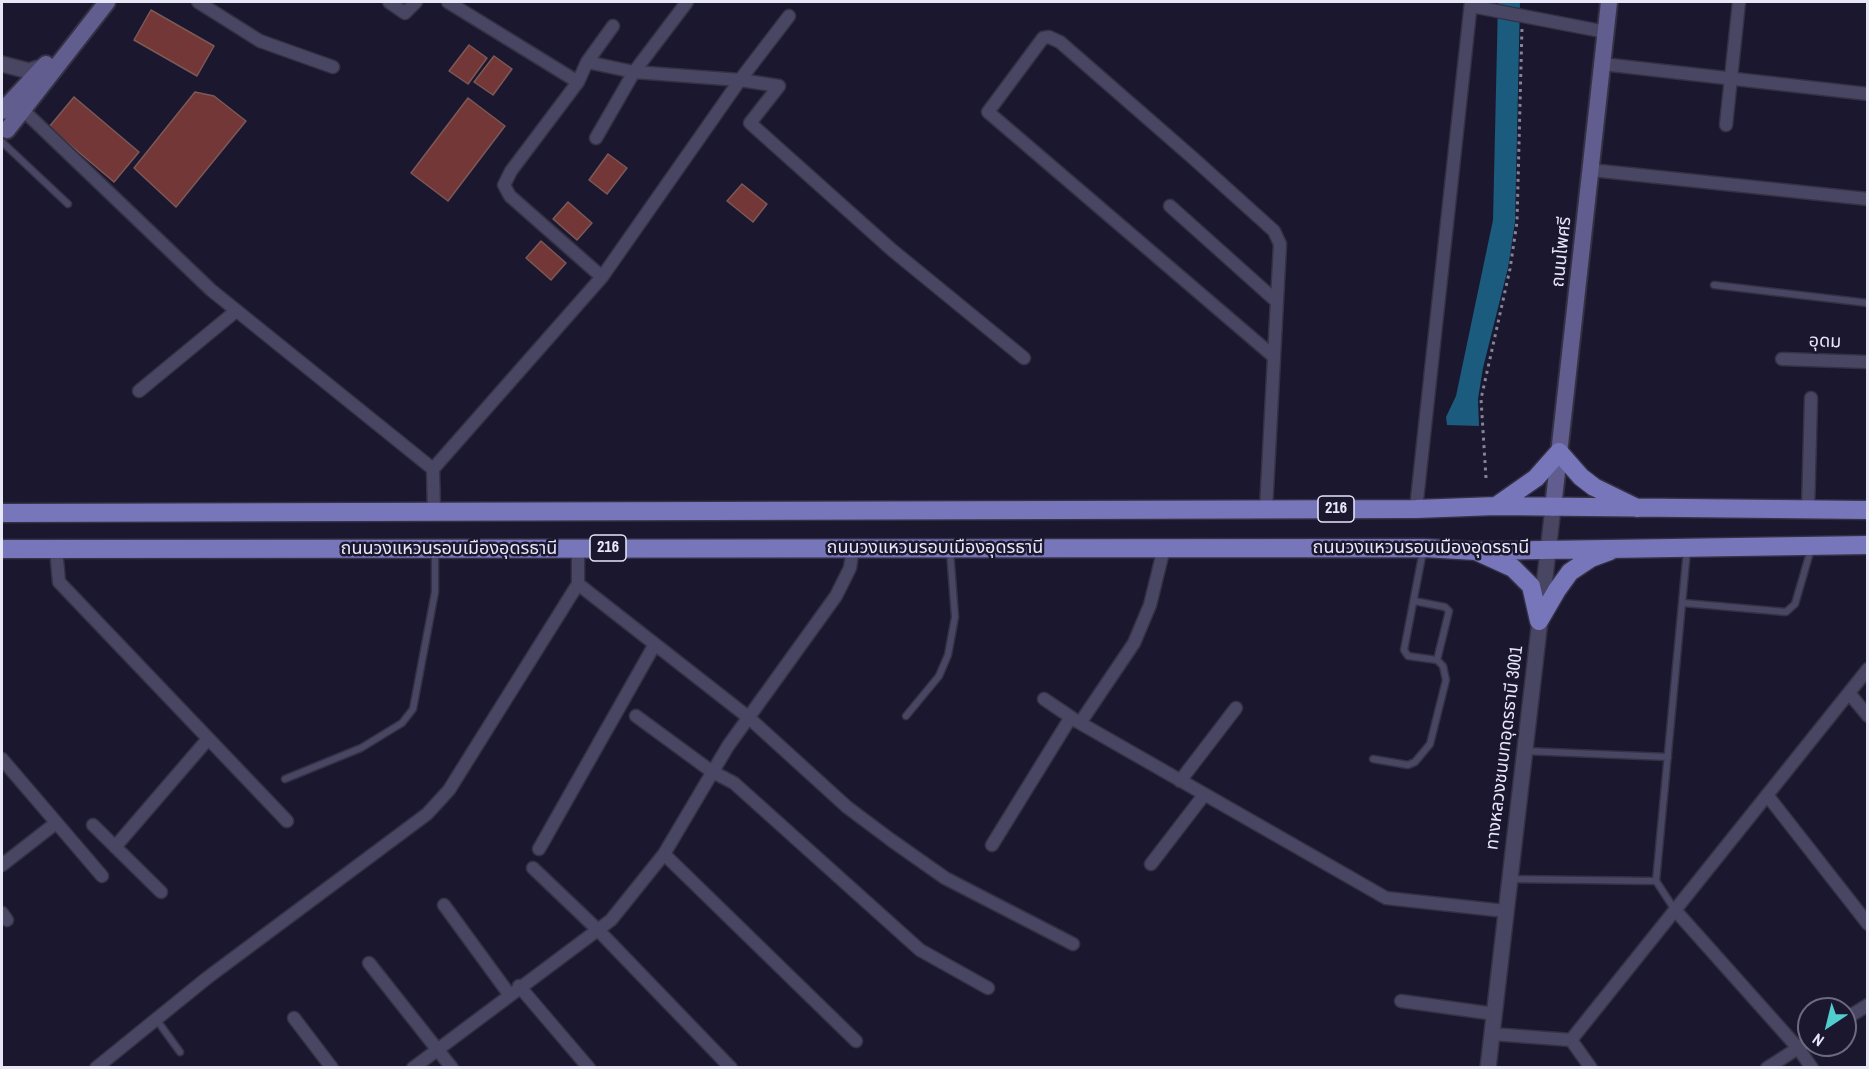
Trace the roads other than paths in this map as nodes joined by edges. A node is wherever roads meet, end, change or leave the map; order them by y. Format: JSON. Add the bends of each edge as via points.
{"nodes":[{"id":1,"x":94,"y":2,"type":"edge"},
{"id":2,"x":107,"y":2,"type":"edge"},
{"id":3,"x":198,"y":2,"type":"edge"},
{"id":4,"x":389,"y":2,"type":"edge"},
{"id":5,"x":416,"y":2,"type":"edge"},
{"id":6,"x":448,"y":2,"type":"edge"},
{"id":7,"x":687,"y":2,"type":"edge"},
{"id":8,"x":1609,"y":2,"type":"edge"},
{"id":9,"x":1739,"y":2,"type":"edge"},
{"id":10,"x":1471,"y":4,"type":"edge"},
{"id":11,"x":789,"y":16,"type":"dead end"},
{"id":12,"x":612,"y":26,"type":"dead end"},
{"id":13,"x":1606,"y":32,"type":"junction"},
{"id":14,"x":587,"y":62,"type":"junction"},
{"id":15,"x":2,"y":64,"type":"edge"},
{"id":16,"x":1602,"y":64,"type":"junction"},
{"id":17,"x":44,"y":66,"type":"junction"},
{"id":18,"x":333,"y":67,"type":"dead end"},
{"id":19,"x":634,"y":72,"type":"junction"},
{"id":20,"x":1732,"y":79,"type":"junction"},
{"id":21,"x":740,"y":80,"type":"junction"},
{"id":22,"x":578,"y":82,"type":"junction"},
{"id":23,"x":1868,"y":94,"type":"edge"},
{"id":24,"x":23,"y":110,"type":"junction"},
{"id":25,"x":2,"y":112,"type":"edge"},
{"id":26,"x":1726,"y":125,"type":"dead end"},
{"id":27,"x":4,"y":138,"type":"edge"},
{"id":28,"x":596,"y":138,"type":"dead end"},
{"id":29,"x":1591,"y":170,"type":"junction"},
{"id":30,"x":1868,"y":199,"type":"edge"},
{"id":31,"x":68,"y":204,"type":"dead end"},
{"id":32,"x":1170,"y":206,"type":"dead end"},
{"id":33,"x":602,"y":277,"type":"junction"},
{"id":34,"x":1714,"y":285,"type":"dead end"},
{"id":35,"x":1275,"y":300,"type":"junction"},
{"id":36,"x":1868,"y":303,"type":"edge"},
{"id":37,"x":236,"y":311,"type":"junction"},
{"id":38,"x":1273,"y":356,"type":"junction"},
{"id":39,"x":1024,"y":358,"type":"dead end"},
{"id":40,"x":1782,"y":359,"type":"dead end"},
{"id":41,"x":1868,"y":362,"type":"edge"},
{"id":42,"x":139,"y":392,"type":"dead end"},
{"id":43,"x":1811,"y":398,"type":"dead end"},
{"id":44,"x":1559,"y":452,"type":"junction"},
{"id":45,"x":433,"y":469,"type":"junction"},
{"id":46,"x":1496,"y":506,"type":"junction"},
{"id":47,"x":1553,"y":508,"type":"junction"},
{"id":48,"x":1639,"y":508,"type":"junction"},
{"id":49,"x":1266,"y":509,"type":"junction"},
{"id":50,"x":1416,"y":509,"type":"junction"},
{"id":51,"x":1809,"y":510,"type":"junction"},
{"id":52,"x":1868,"y":510,"type":"edge"},
{"id":53,"x":434,"y":512,"type":"junction"},
{"id":54,"x":4,"y":513,"type":"edge"},
{"id":55,"x":1868,"y":544,"type":"edge"},
{"id":56,"x":1812,"y":545,"type":"junction"},
{"id":57,"x":1687,"y":547,"type":"junction"},
{"id":58,"x":435,"y":548,"type":"junction"},
{"id":59,"x":578,"y":548,"type":"junction"},
{"id":60,"x":853,"y":548,"type":"junction"},
{"id":61,"x":949,"y":548,"type":"junction"},
{"id":62,"x":1164,"y":548,"type":"junction"},
{"id":63,"x":1424,"y":548,"type":"junction"},
{"id":64,"x":1548,"y":548,"type":"junction"},
{"id":65,"x":1620,"y":548,"type":"junction"},
{"id":66,"x":2,"y":549,"type":"edge"},
{"id":67,"x":56,"y":549,"type":"junction"},
{"id":68,"x":1476,"y":550,"type":"junction"},
{"id":69,"x":578,"y":584,"type":"junction"},
{"id":70,"x":1414,"y":601,"type":"junction"},
{"id":71,"x":1684,"y":603,"type":"junction"},
{"id":72,"x":1539,"y":621,"type":"junction"},
{"id":73,"x":655,"y":644,"type":"junction"},
{"id":74,"x":1437,"y":660,"type":"junction"},
{"id":75,"x":1868,"y":669,"type":"edge"},
{"id":76,"x":1849,"y":693,"type":"junction"},
{"id":77,"x":1044,"y":699,"type":"dead end"},
{"id":78,"x":1236,"y":708,"type":"dead end"},
{"id":79,"x":636,"y":716,"type":"dead end"},
{"id":80,"x":906,"y":716,"type":"dead end"},
{"id":81,"x":1868,"y":716,"type":"edge"},
{"id":82,"x":748,"y":717,"type":"junction"},
{"id":83,"x":1076,"y":720,"type":"junction"},
{"id":84,"x":208,"y":739,"type":"junction"},
{"id":85,"x":1524,"y":751,"type":"junction"},
{"id":86,"x":1668,"y":757,"type":"junction"},
{"id":87,"x":2,"y":759,"type":"edge"},
{"id":88,"x":1373,"y":759,"type":"dead end"},
{"id":89,"x":711,"y":771,"type":"junction"},
{"id":90,"x":285,"y":778,"type":"dead end"},
{"id":91,"x":1180,"y":781,"type":"junction"},
{"id":92,"x":1204,"y":795,"type":"junction"},
{"id":93,"x":1767,"y":795,"type":"junction"},
{"id":94,"x":287,"y":821,"type":"dead end"},
{"id":95,"x":56,"y":823,"type":"junction"},
{"id":96,"x":93,"y":825,"type":"dead end"},
{"id":97,"x":992,"y":844,"type":"dead end"},
{"id":98,"x":115,"y":847,"type":"junction"},
{"id":99,"x":539,"y":849,"type":"dead end"},
{"id":100,"x":664,"y":854,"type":"junction"},
{"id":101,"x":1151,"y":864,"type":"dead end"},
{"id":102,"x":2,"y":865,"type":"edge"},
{"id":103,"x":533,"y":868,"type":"dead end"},
{"id":104,"x":102,"y":876,"type":"dead end"},
{"id":105,"x":1509,"y":879,"type":"junction"},
{"id":106,"x":1656,"y":881,"type":"junction"},
{"id":107,"x":161,"y":892,"type":"dead end"},
{"id":108,"x":444,"y":905,"type":"dead end"},
{"id":109,"x":1675,"y":910,"type":"junction"},
{"id":110,"x":1505,"y":911,"type":"junction"},
{"id":111,"x":1868,"y":924,"type":"edge"},
{"id":112,"x":598,"y":930,"type":"junction"},
{"id":113,"x":1073,"y":944,"type":"dead end"},
{"id":114,"x":369,"y":963,"type":"dead end"},
{"id":115,"x":519,"y":986,"type":"junction"},
{"id":116,"x":988,"y":988,"type":"dead end"},
{"id":117,"x":508,"y":994,"type":"junction"},
{"id":118,"x":1401,"y":1001,"type":"dead end"},
{"id":119,"x":1495,"y":1014,"type":"junction"},
{"id":120,"x":294,"y":1018,"type":"dead end"},
{"id":121,"x":156,"y":1019,"type":"junction"},
{"id":122,"x":1492,"y":1034,"type":"junction"},
{"id":123,"x":1797,"y":1038,"type":"edge"},
{"id":124,"x":1571,"y":1040,"type":"junction"},
{"id":125,"x":856,"y":1041,"type":"dead end"},
{"id":126,"x":1797,"y":1049,"type":"edge"},
{"id":127,"x":437,"y":1050,"type":"junction"},
{"id":128,"x":180,"y":1052,"type":"dead end"},
{"id":129,"x":96,"y":1068,"type":"edge"},
{"id":130,"x":332,"y":1068,"type":"edge"},
{"id":131,"x":413,"y":1068,"type":"edge"},
{"id":132,"x":452,"y":1068,"type":"edge"},
{"id":133,"x":589,"y":1068,"type":"edge"},
{"id":134,"x":731,"y":1068,"type":"edge"},
{"id":135,"x":1488,"y":1068,"type":"edge"},
{"id":136,"x":1591,"y":1068,"type":"edge"},
{"id":137,"x":1767,"y":1068,"type":"edge"}],
"edges":[{"from":1,"to":17,"type":"main road"},
{"from":2,"to":24,"type":"main road"},
{"from":3,"to":18,"type":"street","via":[[260,41]]},
{"from":4,"to":5,"type":"street","via":[[405,13]]},
{"from":6,"to":22,"type":"street"},
{"from":7,"to":19,"type":"street"},
{"from":8,"to":13,"type":"main road","name":"ถนนโพศรี"},
{"from":9,"to":20,"type":"street"},
{"from":10,"to":13,"type":"street"},
{"from":10,"to":50,"type":"street"},
{"from":11,"to":21,"type":"street"},
{"from":12,"to":14,"type":"street"},
{"from":13,"to":16,"type":"main road","name":"ถนนโพศรี"},
{"from":14,"to":19,"type":"street"},
{"from":14,"to":22,"type":"street"},
{"from":15,"to":17,"type":"street","via":[[29,71]]},
{"from":16,"to":20,"type":"street"},
{"from":16,"to":29,"type":"main road","name":"ถนนโพศรี"},
{"from":17,"to":25,"type":"main road"},
{"from":19,"to":21,"type":"street"},
{"from":19,"to":28,"type":"street"},
{"from":20,"to":23,"type":"street"},
{"from":20,"to":26,"type":"street"},
{"from":21,"to":33,"type":"street"},
{"from":21,"to":39,"type":"street","via":[[779,86],[750,123],[892,250]]},
{"from":22,"to":33,"type":"street","via":[[504,185],[510,196]]},
{"from":24,"to":27,"type":"main road"},
{"from":24,"to":37,"type":"street"},
{"from":25,"to":27,"type":"main road"},
{"from":27,"to":31,"type":"lane"},
{"from":29,"to":30,"type":"street"},
{"from":29,"to":44,"type":"main road","name":"ถนนโพศรี"},
{"from":32,"to":35,"type":"street"},
{"from":33,"to":45,"type":"street"},
{"from":34,"to":36,"type":"lane"},
{"from":35,"to":38,"type":"street"},
{"from":35,"to":38,"type":"street","via":[[1280,244],[1274,231],[1060,42],[1049,37],[1038,42],[988,112]]},
{"from":37,"to":42,"type":"street"},
{"from":37,"to":45,"type":"street"},
{"from":38,"to":49,"type":"street"},
{"from":40,"to":41,"type":"street","name":"อุดม"},
{"from":43,"to":51,"type":"street"},
{"from":44,"to":46,"type":"main road","via":[[1536,478]]},
{"from":44,"to":47,"type":"main road","name":"ถนนโพศรี"},
{"from":44,"to":48,"type":"main road","via":[[1594,487]]},
{"from":45,"to":53,"type":"street"},
{"from":46,"to":47,"type":"main road","name":"ถนนวงแหวนรอบเมืองอุดรธานี","number":"216"},
{"from":46,"to":50,"type":"main road","name":"ถนนวงแหวนรอบเมืองอุดรธานี","number":"216"},
{"from":47,"to":48,"type":"main road","name":"ถนนวงแหวนรอบเมืองอุดรธานี","number":"216"},
{"from":47,"to":64,"type":"street","name":"ทางหลวงชนบทอุดรธานี 3001"},
{"from":48,"to":51,"type":"main road","name":"ถนนวงแหวนรอบเมืองอุดรธานี","number":"216"},
{"from":49,"to":50,"type":"main road","name":"ถนนวงแหวนรอบเมืองอุดรธานี","number":"216"},
{"from":49,"to":53,"type":"main road","name":"ถนนวงแหวนรอบเมืองอุดรธานี","number":"216"},
{"from":51,"to":52,"type":"main road","name":"ถนนวงแหวนรอบเมืองอุดรธานี","number":"216"},
{"from":53,"to":54,"type":"main road","name":"ถนนวงแหวนรอบเมืองอุดรธานี","number":"216"},
{"from":55,"to":56,"type":"main road","name":"ถนนวงแหวนรอบเมืองอุดรธานี","number":"216"},
{"from":56,"to":57,"type":"main road","name":"ถนนวงแหวนรอบเมืองอุดรธานี","number":"216"},
{"from":56,"to":71,"type":"lane","via":[[1795,604],[1786,612]]},
{"from":57,"to":65,"type":"main road","name":"ถนนวงแหวนรอบเมืองอุดรธานี","number":"216"},
{"from":57,"to":71,"type":"lane"},
{"from":58,"to":59,"type":"main road","name":"ถนนวงแหวนรอบเมืองอุดรธานี","number":"216"},
{"from":58,"to":67,"type":"main road","name":"ถนนวงแหวนรอบเมืองอุดรธานี","number":"216"},
{"from":58,"to":90,"type":"lane","via":[[435,592],[413,709],[402,723],[361,748]]},
{"from":59,"to":60,"type":"main road","name":"ถนนวงแหวนรอบเมืองอุดรธานี","number":"216"},
{"from":59,"to":69,"type":"street"},
{"from":60,"to":61,"type":"main road","name":"ถนนวงแหวนรอบเมืองอุดรธานี","number":"216"},
{"from":60,"to":82,"type":"street","via":[[845,582]]},
{"from":61,"to":62,"type":"main road","name":"ถนนวงแหวนรอบเมืองอุดรธานี","number":"216"},
{"from":61,"to":80,"type":"lane","via":[[955,617],[948,655],[939,676]]},
{"from":62,"to":63,"type":"main road","name":"ถนนวงแหวนรอบเมืองอุดรธานี","number":"216"},
{"from":62,"to":83,"type":"street","via":[[1150,605],[1134,643]]},
{"from":63,"to":68,"type":"main road","name":"ถนนวงแหวนรอบเมืองอุดรธานี","number":"216"},
{"from":63,"to":70,"type":"lane"},
{"from":64,"to":65,"type":"main road","name":"ถนนวงแหวนรอบเมืองอุดรธานี","number":"216"},
{"from":64,"to":68,"type":"main road","name":"ถนนวงแหวนรอบเมืองอุดรธานี","number":"216"},
{"from":64,"to":72,"type":"street","name":"ทางหลวงชนบทอุดรธานี 3001"},
{"from":65,"to":72,"type":"main road","via":[[1591,558],[1570,572]]},
{"from":66,"to":67,"type":"main road","name":"ถนนวงแหวนรอบเมืองอุดรธานี","number":"216"},
{"from":67,"to":84,"type":"street","via":[[59,582]]},
{"from":68,"to":72,"type":"main road","via":[[1513,568],[1531,586]]},
{"from":69,"to":73,"type":"street"},
{"from":69,"to":121,"type":"street","via":[[449,790],[427,814]]},
{"from":70,"to":74,"type":"lane","via":[[1405,653]]},
{"from":70,"to":74,"type":"lane","via":[[1446,607],[1449,611]]},
{"from":71,"to":86,"type":"lane"},
{"from":72,"to":85,"type":"street","name":"ทางหลวงชนบทอุดรธานี 3001"},
{"from":73,"to":82,"type":"street"},
{"from":73,"to":99,"type":"street"},
{"from":74,"to":88,"type":"lane","via":[[1443,666],[1446,680],[1430,744],[1408,765]]},
{"from":75,"to":76,"type":"street"},
{"from":76,"to":81,"type":"street"},
{"from":76,"to":93,"type":"street"},
{"from":77,"to":83,"type":"street"},
{"from":78,"to":91,"type":"street"},
{"from":79,"to":89,"type":"street"},
{"from":82,"to":89,"type":"street"},
{"from":82,"to":113,"type":"street","via":[[847,807],[945,878]]},
{"from":83,"to":91,"type":"street"},
{"from":83,"to":97,"type":"street"},
{"from":84,"to":94,"type":"street"},
{"from":84,"to":98,"type":"street"},
{"from":85,"to":86,"type":"lane"},
{"from":85,"to":105,"type":"street","name":"ทางหลวงชนบทอุดรธานี 3001"},
{"from":86,"to":106,"type":"lane"},
{"from":87,"to":95,"type":"street"},
{"from":89,"to":100,"type":"street"},
{"from":89,"to":116,"type":"street","via":[[734,783],[920,950]]},
{"from":91,"to":92,"type":"street"},
{"from":92,"to":101,"type":"street"},
{"from":92,"to":110,"type":"street","via":[[1386,898]]},
{"from":93,"to":109,"type":"street"},
{"from":93,"to":111,"type":"street"},
{"from":95,"to":102,"type":"street"},
{"from":95,"to":104,"type":"street"},
{"from":96,"to":98,"type":"street"},
{"from":98,"to":107,"type":"street"},
{"from":100,"to":112,"type":"street"},
{"from":100,"to":125,"type":"street"},
{"from":103,"to":112,"type":"street"},
{"from":105,"to":106,"type":"lane"},
{"from":105,"to":110,"type":"street","name":"ทางหลวงชนบทอุดรธานี 3001"},
{"from":106,"to":109,"type":"lane"},
{"from":108,"to":117,"type":"street"},
{"from":109,"to":123,"type":"street"},
{"from":109,"to":124,"type":"street"},
{"from":110,"to":119,"type":"street","name":"ทางหลวงชนบทอุดรธานี 3001"},
{"from":112,"to":115,"type":"street"},
{"from":112,"to":134,"type":"street"},
{"from":114,"to":127,"type":"street"},
{"from":115,"to":117,"type":"street"},
{"from":115,"to":133,"type":"street"},
{"from":117,"to":127,"type":"street"},
{"from":118,"to":119,"type":"street"},
{"from":119,"to":122,"type":"street","name":"ทางหลวงชนบทอุดรธานี 3001"},
{"from":120,"to":130,"type":"street"},
{"from":121,"to":128,"type":"lane"},
{"from":121,"to":129,"type":"street"},
{"from":122,"to":124,"type":"street"},
{"from":122,"to":135,"type":"street","name":"ทางหลวงชนบทอุดรธานี 3001"},
{"from":124,"to":136,"type":"street"},
{"from":126,"to":137,"type":"street"},
{"from":127,"to":131,"type":"street"},
{"from":127,"to":132,"type":"street"}]}
